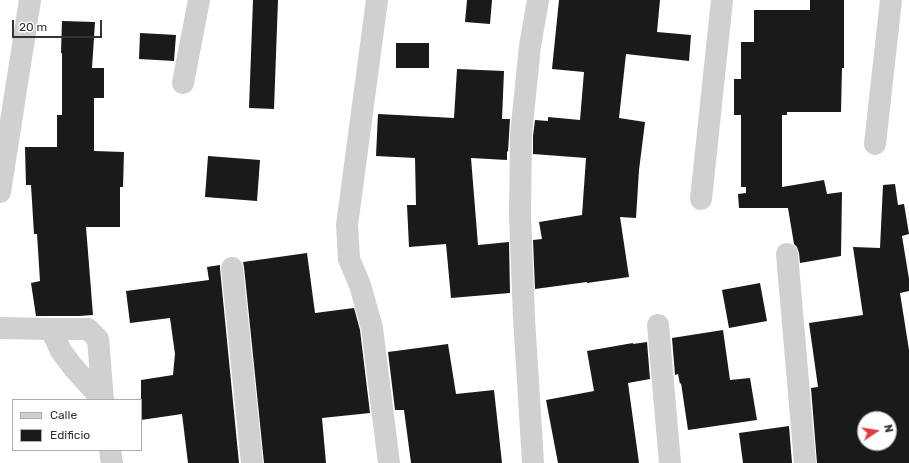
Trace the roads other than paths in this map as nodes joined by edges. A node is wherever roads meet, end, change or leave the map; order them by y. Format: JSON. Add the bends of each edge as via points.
{"nodes":[{"id":1,"x":30,"y":0,"type":"edge"},
{"id":2,"x":199,"y":0,"type":"edge"},
{"id":3,"x":377,"y":0,"type":"edge"},
{"id":4,"x":538,"y":0,"type":"edge"},
{"id":5,"x":722,"y":0,"type":"edge"},
{"id":6,"x":891,"y":0,"type":"edge"},
{"id":7,"x":183,"y":83,"type":"dead end"},
{"id":8,"x":875,"y":144,"type":"dead end"},
{"id":9,"x":0,"y":192,"type":"edge"},
{"id":10,"x":701,"y":199,"type":"dead end"},
{"id":11,"x":787,"y":254,"type":"dead end"},
{"id":12,"x":232,"y":268,"type":"dead end"},
{"id":13,"x":658,"y":325,"type":"dead end"},
{"id":14,"x":0,"y":328,"type":"edge"},
{"id":15,"x":51,"y":330,"type":"junction"},
{"id":16,"x":102,"y":399,"type":"edge"},
{"id":17,"x":103,"y":399,"type":"edge"},
{"id":18,"x":110,"y":451,"type":"edge"},
{"id":19,"x":112,"y":463,"type":"edge"},
{"id":20,"x":252,"y":463,"type":"edge"},
{"id":21,"x":389,"y":463,"type":"edge"},
{"id":22,"x":533,"y":463,"type":"edge"},
{"id":23,"x":670,"y":463,"type":"edge"},
{"id":24,"x":805,"y":463,"type":"edge"}],
"edges":[{"from":1,"to":9,"type":"street"},
{"from":2,"to":7,"type":"street"},
{"from":3,"to":21,"type":"street","via":[[347,225],[349,259],[360,285],[372,328]]},
{"from":4,"to":22,"type":"street","via":[[530,46],[521,135],[520,216]]},
{"from":5,"to":10,"type":"street"},
{"from":6,"to":8,"type":"street"},
{"from":11,"to":24,"type":"street"},
{"from":12,"to":20,"type":"street"},
{"from":13,"to":23,"type":"street"},
{"from":14,"to":15,"type":"street"},
{"from":15,"to":16,"type":"street","via":[[61,351]]},
{"from":15,"to":17,"type":"street","via":[[88,329],[98,339]]},
{"from":18,"to":19,"type":"street"}]}
